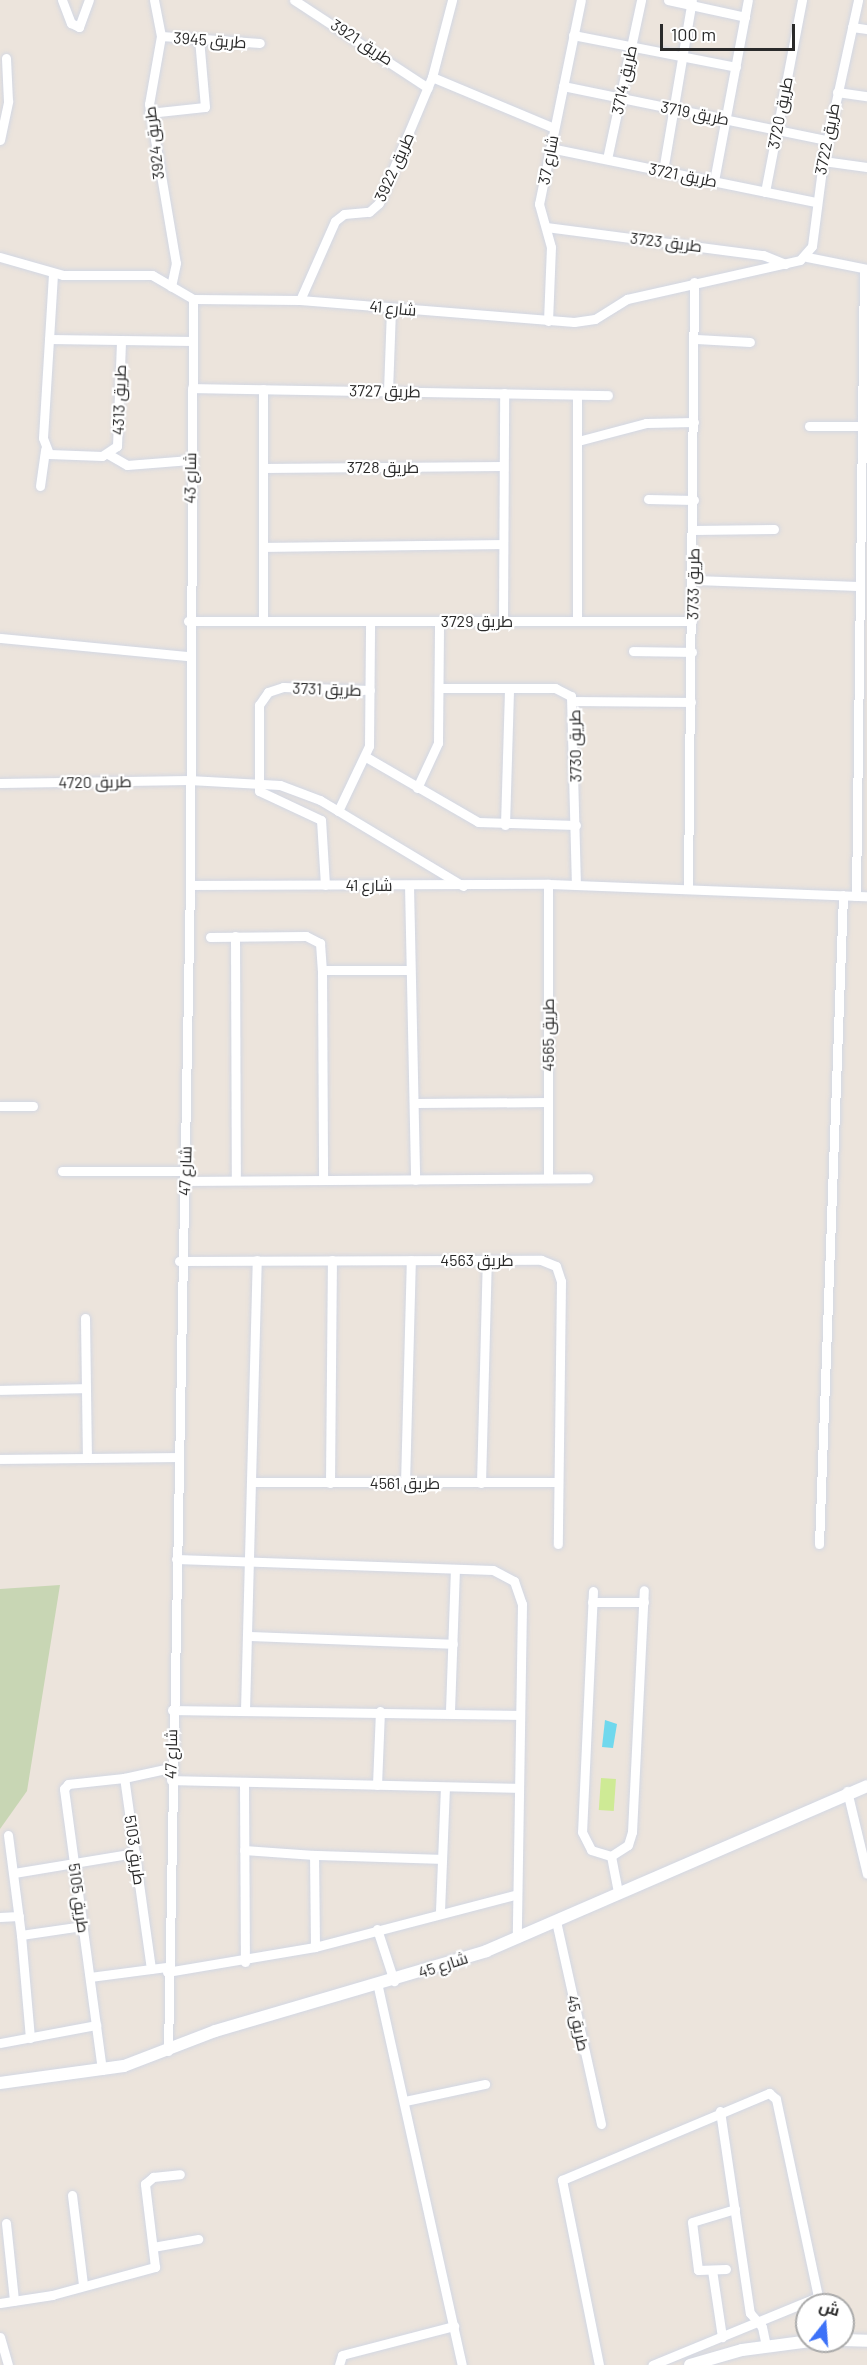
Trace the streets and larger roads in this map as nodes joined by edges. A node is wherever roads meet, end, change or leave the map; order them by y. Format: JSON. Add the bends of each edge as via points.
{"nodes":[{"id":1,"x":62,"y":0,"type":"edge"},
{"id":2,"x":89,"y":0,"type":"edge"},
{"id":3,"x":154,"y":0,"type":"edge"},
{"id":4,"x":294,"y":0,"type":"edge"},
{"id":5,"x":452,"y":0,"type":"edge"},
{"id":6,"x":581,"y":0,"type":"edge"},
{"id":7,"x":640,"y":0,"type":"edge"},
{"id":8,"x":668,"y":0,"type":"edge"},
{"id":9,"x":748,"y":0,"type":"edge"},
{"id":10,"x":802,"y":0,"type":"edge"},
{"id":11,"x":858,"y":0,"type":"edge"},
{"id":12,"x":691,"y":2,"type":"edge"},
{"id":13,"x":745,"y":17,"type":"junction"},
{"id":14,"x":852,"y":27,"type":"junction"},
{"id":15,"x":867,"y":29,"type":"edge"},
{"id":16,"x":573,"y":35,"type":"junction"},
{"id":17,"x":161,"y":36,"type":"junction"},
{"id":18,"x":199,"y":39,"type":"junction"},
{"id":19,"x":260,"y":43,"type":"dead end"},
{"id":20,"x":631,"y":46,"type":"junction"},
{"id":21,"x":681,"y":56,"type":"junction"},
{"id":22,"x":6,"y":58,"type":"dead end"},
{"id":23,"x":736,"y":67,"type":"junction"},
{"id":24,"x":432,"y":77,"type":"junction"},
{"id":25,"x":562,"y":86,"type":"junction"},
{"id":26,"x":428,"y":88,"type":"junction"},
{"id":27,"x":837,"y":92,"type":"junction"},
{"id":28,"x":867,"y":96,"type":"edge"},
{"id":29,"x":620,"y":97,"type":"junction"},
{"id":30,"x":672,"y":108,"type":"junction"},
{"id":31,"x":149,"y":113,"type":"junction"},
{"id":32,"x":726,"y":119,"type":"junction"},
{"id":33,"x":554,"y":128,"type":"junction"},
{"id":34,"x":777,"y":129,"type":"junction"},
{"id":35,"x":0,"y":140,"type":"edge"},
{"id":36,"x":827,"y":140,"type":"junction"},
{"id":37,"x":550,"y":148,"type":"junction"},
{"id":38,"x":607,"y":159,"type":"junction"},
{"id":39,"x":823,"y":161,"type":"junction"},
{"id":40,"x":867,"y":166,"type":"edge"},
{"id":41,"x":663,"y":171,"type":"junction"},
{"id":42,"x":714,"y":181,"type":"junction"},
{"id":43,"x":765,"y":192,"type":"junction"},
{"id":44,"x":816,"y":202,"type":"junction"},
{"id":45,"x":546,"y":227,"type":"junction"},
{"id":46,"x":807,"y":256,"type":"junction"},
{"id":47,"x":0,"y":257,"type":"edge"},
{"id":48,"x":785,"y":264,"type":"junction"},
{"id":49,"x":866,"y":269,"type":"edge"},
{"id":50,"x":53,"y":274,"type":"junction"},
{"id":51,"x":694,"y":282,"type":"junction"},
{"id":52,"x":171,"y":286,"type":"junction"},
{"id":53,"x":193,"y":299,"type":"junction"},
{"id":54,"x":300,"y":300,"type":"junction"},
{"id":55,"x":391,"y":308,"type":"junction"},
{"id":56,"x":548,"y":321,"type":"junction"},
{"id":57,"x":49,"y":339,"type":"junction"},
{"id":58,"x":696,"y":339,"type":"junction"},
{"id":59,"x":193,"y":341,"type":"junction"},
{"id":60,"x":121,"y":342,"type":"junction"},
{"id":61,"x":750,"y":342,"type":"dead end"},
{"id":62,"x":192,"y":387,"type":"junction"},
{"id":63,"x":263,"y":388,"type":"junction"},
{"id":64,"x":388,"y":391,"type":"junction"},
{"id":65,"x":504,"y":393,"type":"junction"},
{"id":66,"x":577,"y":395,"type":"junction"},
{"id":67,"x":608,"y":395,"type":"dead end"},
{"id":68,"x":864,"y":402,"type":"edge"},
{"id":69,"x":694,"y":422,"type":"junction"},
{"id":70,"x":809,"y":426,"type":"dead end"},
{"id":71,"x":863,"y":432,"type":"edge"},
{"id":72,"x":578,"y":441,"type":"junction"},
{"id":73,"x":45,"y":449,"type":"junction"},
{"id":74,"x":108,"y":454,"type":"junction"},
{"id":75,"x":190,"y":460,"type":"junction"},
{"id":76,"x":503,"y":466,"type":"junction"},
{"id":77,"x":263,"y":468,"type":"junction"},
{"id":78,"x":40,"y":486,"type":"dead end"},
{"id":79,"x":648,"y":499,"type":"dead end"},
{"id":80,"x":694,"y":500,"type":"junction"},
{"id":81,"x":774,"y":529,"type":"dead end"},
{"id":82,"x":693,"y":530,"type":"junction"},
{"id":83,"x":502,"y":544,"type":"junction"},
{"id":84,"x":263,"y":547,"type":"junction"},
{"id":85,"x":693,"y":580,"type":"junction"},
{"id":86,"x":860,"y":586,"type":"junction"},
{"id":87,"x":188,"y":621,"type":"junction"},
{"id":88,"x":263,"y":621,"type":"junction"},
{"id":89,"x":370,"y":621,"type":"junction"},
{"id":90,"x":439,"y":621,"type":"junction"},
{"id":91,"x":503,"y":621,"type":"junction"},
{"id":92,"x":577,"y":621,"type":"junction"},
{"id":93,"x":692,"y":621,"type":"junction"},
{"id":94,"x":2,"y":640,"type":"edge"},
{"id":95,"x":633,"y":651,"type":"dead end"},
{"id":96,"x":692,"y":652,"type":"junction"},
{"id":97,"x":187,"y":656,"type":"junction"},
{"id":98,"x":441,"y":688,"type":"junction"},
{"id":99,"x":509,"y":688,"type":"junction"},
{"id":100,"x":370,"y":690,"type":"junction"},
{"id":101,"x":574,"y":701,"type":"junction"},
{"id":102,"x":691,"y":702,"type":"junction"},
{"id":103,"x":366,"y":757,"type":"junction"},
{"id":104,"x":189,"y":780,"type":"junction"},
{"id":105,"x":258,"y":781,"type":"junction"},
{"id":106,"x":0,"y":783,"type":"edge"},
{"id":107,"x":417,"y":788,"type":"junction"},
{"id":108,"x":338,"y":811,"type":"junction"},
{"id":109,"x":505,"y":825,"type":"junction"},
{"id":110,"x":576,"y":825,"type":"junction"},
{"id":111,"x":576,"y":883,"type":"junction"},
{"id":112,"x":190,"y":885,"type":"junction"},
{"id":113,"x":325,"y":885,"type":"junction"},
{"id":114,"x":409,"y":885,"type":"junction"},
{"id":115,"x":463,"y":886,"type":"junction"},
{"id":116,"x":688,"y":886,"type":"junction"},
{"id":117,"x":548,"y":888,"type":"junction"},
{"id":118,"x":843,"y":894,"type":"junction"},
{"id":119,"x":856,"y":896,"type":"junction"},
{"id":120,"x":867,"y":896,"type":"edge"},
{"id":121,"x":235,"y":936,"type":"junction"},
{"id":122,"x":210,"y":937,"type":"dead end"},
{"id":123,"x":322,"y":970,"type":"junction"},
{"id":124,"x":410,"y":970,"type":"junction"},
{"id":125,"x":548,"y":1102,"type":"junction"},
{"id":126,"x":416,"y":1103,"type":"junction"},
{"id":127,"x":0,"y":1106,"type":"edge"},
{"id":128,"x":33,"y":1106,"type":"dead end"},
{"id":129,"x":186,"y":1170,"type":"junction"},
{"id":130,"x":62,"y":1171,"type":"dead end"},
{"id":131,"x":548,"y":1178,"type":"junction"},
{"id":132,"x":588,"y":1178,"type":"dead end"},
{"id":133,"x":236,"y":1180,"type":"junction"},
{"id":134,"x":323,"y":1180,"type":"junction"},
{"id":135,"x":415,"y":1180,"type":"junction"},
{"id":136,"x":185,"y":1181,"type":"junction"},
{"id":137,"x":257,"y":1260,"type":"junction"},
{"id":138,"x":332,"y":1260,"type":"junction"},
{"id":139,"x":411,"y":1260,"type":"junction"},
{"id":140,"x":487,"y":1260,"type":"junction"},
{"id":141,"x":179,"y":1261,"type":"junction"},
{"id":142,"x":85,"y":1318,"type":"dead end"},
{"id":143,"x":86,"y":1388,"type":"junction"},
{"id":144,"x":0,"y":1390,"type":"edge"},
{"id":145,"x":177,"y":1457,"type":"junction"},
{"id":146,"x":87,"y":1458,"type":"junction"},
{"id":147,"x":0,"y":1459,"type":"edge"},
{"id":148,"x":252,"y":1482,"type":"junction"},
{"id":149,"x":557,"y":1482,"type":"junction"},
{"id":150,"x":330,"y":1483,"type":"junction"},
{"id":151,"x":482,"y":1483,"type":"junction"},
{"id":152,"x":405,"y":1484,"type":"junction"},
{"id":153,"x":558,"y":1544,"type":"dead end"},
{"id":154,"x":819,"y":1544,"type":"dead end"},
{"id":155,"x":176,"y":1559,"type":"junction"},
{"id":156,"x":251,"y":1563,"type":"junction"},
{"id":157,"x":455,"y":1569,"type":"junction"},
{"id":158,"x":644,"y":1590,"type":"dead end"},
{"id":159,"x":593,"y":1591,"type":"dead end"},
{"id":160,"x":592,"y":1602,"type":"junction"},
{"id":161,"x":644,"y":1602,"type":"junction"},
{"id":162,"x":248,"y":1636,"type":"junction"},
{"id":163,"x":453,"y":1644,"type":"junction"},
{"id":164,"x":172,"y":1710,"type":"junction"},
{"id":165,"x":245,"y":1710,"type":"junction"},
{"id":166,"x":380,"y":1711,"type":"junction"},
{"id":167,"x":450,"y":1711,"type":"junction"},
{"id":168,"x":520,"y":1715,"type":"junction"},
{"id":169,"x":171,"y":1768,"type":"junction"},
{"id":170,"x":124,"y":1778,"type":"junction"},
{"id":171,"x":171,"y":1780,"type":"junction"},
{"id":172,"x":244,"y":1782,"type":"junction"},
{"id":173,"x":377,"y":1785,"type":"junction"},
{"id":174,"x":867,"y":1786,"type":"edge"},
{"id":175,"x":445,"y":1787,"type":"junction"},
{"id":176,"x":519,"y":1788,"type":"junction"},
{"id":177,"x":847,"y":1791,"type":"junction"},
{"id":178,"x":8,"y":1835,"type":"dead end"},
{"id":179,"x":244,"y":1850,"type":"junction"},
{"id":180,"x":135,"y":1853,"type":"junction"},
{"id":181,"x":314,"y":1855,"type":"junction"},
{"id":182,"x":611,"y":1856,"type":"junction"},
{"id":183,"x":440,"y":1859,"type":"junction"},
{"id":184,"x":75,"y":1863,"type":"junction"},
{"id":185,"x":14,"y":1873,"type":"junction"},
{"id":186,"x":867,"y":1874,"type":"edge"},
{"id":187,"x":618,"y":1893,"type":"junction"},
{"id":188,"x":515,"y":1895,"type":"junction"},
{"id":189,"x":440,"y":1911,"type":"junction"},
{"id":190,"x":19,"y":1916,"type":"junction"},
{"id":191,"x":0,"y":1917,"type":"edge"},
{"id":192,"x":556,"y":1921,"type":"junction"},
{"id":193,"x":83,"y":1926,"type":"junction"},
{"id":194,"x":377,"y":1929,"type":"junction"},
{"id":195,"x":21,"y":1935,"type":"junction"},
{"id":196,"x":517,"y":1938,"type":"junction"},
{"id":197,"x":315,"y":1947,"type":"junction"},
{"id":198,"x":245,"y":1962,"type":"junction"},
{"id":199,"x":151,"y":1969,"type":"junction"},
{"id":200,"x":166,"y":1970,"type":"junction"},
{"id":201,"x":90,"y":1977,"type":"junction"},
{"id":202,"x":394,"y":1981,"type":"junction"},
{"id":203,"x":378,"y":1987,"type":"junction"},
{"id":204,"x":96,"y":2025,"type":"junction"},
{"id":205,"x":30,"y":2038,"type":"junction"},
{"id":206,"x":0,"y":2043,"type":"edge"},
{"id":207,"x":168,"y":2051,"type":"junction"},
{"id":208,"x":102,"y":2070,"type":"junction"},
{"id":209,"x":0,"y":2084,"type":"edge"},
{"id":210,"x":484,"y":2084,"type":"dead end"},
{"id":211,"x":405,"y":2101,"type":"junction"},
{"id":212,"x":720,"y":2111,"type":"junction"},
{"id":213,"x":601,"y":2124,"type":"dead end"},
{"id":214,"x":180,"y":2174,"type":"dead end"},
{"id":215,"x":72,"y":2195,"type":"dead end"},
{"id":216,"x":735,"y":2210,"type":"junction"},
{"id":217,"x":6,"y":2223,"type":"dead end"},
{"id":218,"x":198,"y":2240,"type":"dead end"},
{"id":219,"x":153,"y":2247,"type":"junction"},
{"id":220,"x":726,"y":2269,"type":"dead end"},
{"id":221,"x":712,"y":2270,"type":"junction"},
{"id":222,"x":83,"y":2284,"type":"junction"},
{"id":223,"x":14,"y":2301,"type":"junction"},
{"id":224,"x":0,"y":2303,"type":"edge"},
{"id":225,"x":756,"y":2320,"type":"junction"},
{"id":226,"x":454,"y":2326,"type":"junction"},
{"id":227,"x":722,"y":2337,"type":"junction"},
{"id":228,"x":0,"y":2341,"type":"edge"},
{"id":229,"x":795,"y":2343,"type":"edge"},
{"id":230,"x":766,"y":2346,"type":"junction"},
{"id":231,"x":8,"y":2365,"type":"edge"},
{"id":232,"x":339,"y":2365,"type":"edge"},
{"id":233,"x":462,"y":2365,"type":"edge"},
{"id":234,"x":599,"y":2365,"type":"edge"},
{"id":235,"x":652,"y":2365,"type":"edge"},
{"id":236,"x":690,"y":2365,"type":"edge"}],
"edges":[{"from":1,"to":2,"type":"street","via":[[71,23],[79,27]]},
{"from":3,"to":17,"type":"street","name":"طريق 3924"},
{"from":4,"to":26,"type":"street","name":"طريق 3921"},
{"from":5,"to":24,"type":"street","name":"طريق 3922"},
{"from":6,"to":16,"type":"street","name":"شارع 37"},
{"from":7,"to":20,"type":"street","name":"طريق 3714"},
{"from":8,"to":12,"type":"street"},
{"from":9,"to":13,"type":"street"},
{"from":10,"to":34,"type":"street","name":"طريق 3720"},
{"from":11,"to":14,"type":"street","name":"طريق 3722"},
{"from":12,"to":13,"type":"street"},
{"from":12,"to":21,"type":"street"},
{"from":13,"to":23,"type":"street"},
{"from":14,"to":15,"type":"street"},
{"from":14,"to":27,"type":"street","name":"طريق 3722"},
{"from":16,"to":20,"type":"street"},
{"from":16,"to":25,"type":"street","name":"شارع 37"},
{"from":17,"to":18,"type":"street","name":"طريق 3945"},
{"from":17,"to":31,"type":"street","name":"طريق 3924"},
{"from":18,"to":19,"type":"street","name":"طريق 3945"},
{"from":18,"to":31,"type":"street","via":[[205,107]]},
{"from":20,"to":21,"type":"street"},
{"from":20,"to":29,"type":"street","name":"طريق 3714"},
{"from":21,"to":23,"type":"street"},
{"from":21,"to":30,"type":"street"},
{"from":22,"to":35,"type":"street","via":[[8,101]]},
{"from":23,"to":32,"type":"street"},
{"from":24,"to":26,"type":"street","name":"طريق 3922"},
{"from":24,"to":33,"type":"street"},
{"from":25,"to":29,"type":"street","name":"طريق 3719"},
{"from":25,"to":33,"type":"street","name":"شارع 37"},
{"from":26,"to":54,"type":"street","name":"طريق 3922","via":[[377,207],[335,221]]},
{"from":27,"to":28,"type":"street"},
{"from":27,"to":36,"type":"street","name":"طريق 3722"},
{"from":29,"to":30,"type":"street","name":"طريق 3719"},
{"from":29,"to":38,"type":"street","name":"طريق 3714"},
{"from":30,"to":32,"type":"street","name":"طريق 3719"},
{"from":30,"to":41,"type":"street"},
{"from":31,"to":52,"type":"street","name":"طريق 3924","via":[[176,263]]},
{"from":32,"to":34,"type":"street","name":"طريق 3719"},
{"from":32,"to":42,"type":"street"},
{"from":33,"to":37,"type":"street","name":"شارع 37"},
{"from":34,"to":36,"type":"street","name":"طريق 3719"},
{"from":34,"to":43,"type":"street","name":"طريق 3720"},
{"from":36,"to":39,"type":"street","name":"طريق 3722"},
{"from":37,"to":38,"type":"street","name":"طريق 3721"},
{"from":37,"to":45,"type":"street","name":"شارع 37","via":[[539,204]]},
{"from":38,"to":41,"type":"street","name":"طريق 3721"},
{"from":39,"to":40,"type":"street"},
{"from":39,"to":44,"type":"street","name":"طريق 3722"},
{"from":41,"to":42,"type":"street","name":"طريق 3721"},
{"from":42,"to":43,"type":"street","name":"طريق 3721"},
{"from":43,"to":44,"type":"street","name":"طريق 3721"},
{"from":44,"to":46,"type":"street","name":"طريق 3722"},
{"from":45,"to":48,"type":"street","name":"طريق 3723","via":[[763,255]]},
{"from":45,"to":56,"type":"street","name":"شارع 37","via":[[551,247]]},
{"from":46,"to":48,"type":"street"},
{"from":46,"to":49,"type":"street"},
{"from":47,"to":50,"type":"street"},
{"from":48,"to":51,"type":"street","name":"شارع 41"},
{"from":49,"to":68,"type":"street"},
{"from":50,"to":52,"type":"street","via":[[145,274]]},
{"from":50,"to":57,"type":"street"},
{"from":51,"to":56,"type":"street","name":"شارع 41","via":[[627,299],[588,321]]},
{"from":51,"to":58,"type":"street","name":"طريق 3733"},
{"from":52,"to":53,"type":"street"},
{"from":53,"to":54,"type":"street","name":"شارع 41"},
{"from":53,"to":59,"type":"street","name":"شارع 43"},
{"from":54,"to":55,"type":"street","name":"شارع 41"},
{"from":55,"to":56,"type":"street","name":"شارع 41"},
{"from":55,"to":64,"type":"street"},
{"from":57,"to":60,"type":"street","name":"طريق 4313"},
{"from":57,"to":73,"type":"street"},
{"from":58,"to":61,"type":"street"},
{"from":58,"to":69,"type":"street","name":"طريق 3733"},
{"from":59,"to":60,"type":"street","name":"طريق 4313"},
{"from":59,"to":62,"type":"street","name":"شارع 43"},
{"from":60,"to":74,"type":"street","name":"طريق 4313","via":[[119,440]]},
{"from":62,"to":63,"type":"street","name":"طريق 3727"},
{"from":62,"to":75,"type":"street","name":"شارع 43"},
{"from":63,"to":64,"type":"street","name":"طريق 3727"},
{"from":63,"to":77,"type":"street"},
{"from":64,"to":65,"type":"street","name":"طريق 3727"},
{"from":65,"to":66,"type":"street","name":"طريق 3727"},
{"from":65,"to":76,"type":"street"},
{"from":66,"to":67,"type":"street","name":"طريق 3727"},
{"from":66,"to":72,"type":"street"},
{"from":68,"to":71,"type":"street"},
{"from":69,"to":72,"type":"street","via":[[646,423]]},
{"from":69,"to":80,"type":"street","name":"طريق 3733"},
{"from":70,"to":71,"type":"street"},
{"from":71,"to":86,"type":"street"},
{"from":72,"to":92,"type":"street"},
{"from":73,"to":74,"type":"street","name":"طريق 4313","via":[[55,456]]},
{"from":73,"to":78,"type":"street"},
{"from":74,"to":75,"type":"street","name":"طريق 4313","via":[[127,465]]},
{"from":75,"to":87,"type":"street","name":"شارع 43"},
{"from":76,"to":77,"type":"street","name":"طريق 3728"},
{"from":76,"to":83,"type":"street"},
{"from":77,"to":84,"type":"street"},
{"from":79,"to":80,"type":"street"},
{"from":80,"to":82,"type":"street","name":"طريق 3733"},
{"from":81,"to":82,"type":"street"},
{"from":82,"to":85,"type":"street","name":"طريق 3733"},
{"from":83,"to":84,"type":"street"},
{"from":83,"to":91,"type":"street"},
{"from":84,"to":88,"type":"street"},
{"from":85,"to":86,"type":"street"},
{"from":85,"to":93,"type":"street","name":"طريق 3733"},
{"from":86,"to":119,"type":"street"},
{"from":87,"to":88,"type":"street","name":"طريق 3729"},
{"from":87,"to":97,"type":"street","name":"شارع 43"},
{"from":88,"to":89,"type":"street","name":"طريق 3729"},
{"from":89,"to":90,"type":"street","name":"طريق 3729"},
{"from":89,"to":100,"type":"street","name":"طريق 3731"},
{"from":90,"to":91,"type":"street","name":"طريق 3729"},
{"from":90,"to":98,"type":"street"},
{"from":91,"to":92,"type":"street","name":"طريق 3729"},
{"from":92,"to":93,"type":"street","name":"طريق 3729"},
{"from":93,"to":96,"type":"street","name":"طريق 3733"},
{"from":94,"to":97,"type":"street"},
{"from":95,"to":96,"type":"street"},
{"from":96,"to":102,"type":"street","name":"طريق 3733"},
{"from":97,"to":104,"type":"street","name":"شارع 43"},
{"from":98,"to":99,"type":"street","name":"طريق 3730"},
{"from":98,"to":107,"type":"street","via":[[438,743]]},
{"from":99,"to":101,"type":"street","name":"طريق 3730","via":[[561,689]]},
{"from":99,"to":109,"type":"street"},
{"from":100,"to":103,"type":"street","name":"طريق 3731"},
{"from":100,"to":105,"type":"street","name":"طريق 3731","via":[[283,687],[268,692],[260,705]]},
{"from":101,"to":102,"type":"street"},
{"from":101,"to":110,"type":"street","name":"طريق 3730"},
{"from":102,"to":116,"type":"street","name":"طريق 3733"},
{"from":103,"to":107,"type":"street"},
{"from":103,"to":108,"type":"street","name":"طريق 3731"},
{"from":104,"to":105,"type":"street"},
{"from":104,"to":106,"type":"street","name":"طريق 4720"},
{"from":104,"to":112,"type":"street","name":"شارع 43"},
{"from":105,"to":108,"type":"street","via":[[301,791]]},
{"from":105,"to":113,"type":"street","via":[[261,794],[313,812],[321,820]]},
{"from":107,"to":109,"type":"street","via":[[466,817]]},
{"from":108,"to":115,"type":"street"},
{"from":109,"to":110,"type":"street"},
{"from":110,"to":111,"type":"street","name":"طريق 3730"},
{"from":111,"to":116,"type":"street","name":"شارع 41"},
{"from":111,"to":117,"type":"street","name":"شارع 41"},
{"from":112,"to":113,"type":"street","name":"شارع 41"},
{"from":112,"to":129,"type":"street","name":"شارع 47"},
{"from":113,"to":114,"type":"street","name":"شارع 41"},
{"from":114,"to":115,"type":"street","name":"شارع 41"},
{"from":114,"to":124,"type":"street"},
{"from":115,"to":117,"type":"street","name":"شارع 41"},
{"from":116,"to":118,"type":"street","name":"شارع 41"},
{"from":117,"to":125,"type":"street","name":"طريق 4565"},
{"from":118,"to":119,"type":"street","name":"شارع 41"},
{"from":118,"to":154,"type":"street"},
{"from":119,"to":120,"type":"street","name":"شارع 41"},
{"from":121,"to":122,"type":"street"},
{"from":121,"to":123,"type":"street","via":[[315,938]]},
{"from":121,"to":133,"type":"street"},
{"from":123,"to":124,"type":"street"},
{"from":123,"to":134,"type":"street"},
{"from":124,"to":126,"type":"street"},
{"from":125,"to":126,"type":"street"},
{"from":125,"to":131,"type":"street","name":"طريق 4565"},
{"from":126,"to":135,"type":"street"},
{"from":127,"to":128,"type":"street"},
{"from":129,"to":130,"type":"street"},
{"from":129,"to":136,"type":"street","name":"شارع 47"},
{"from":131,"to":132,"type":"street"},
{"from":131,"to":135,"type":"street"},
{"from":133,"to":134,"type":"street"},
{"from":133,"to":136,"type":"street"},
{"from":134,"to":135,"type":"street"},
{"from":136,"to":141,"type":"street","name":"شارع 47"},
{"from":137,"to":138,"type":"street","name":"طريق 4563"},
{"from":137,"to":141,"type":"street","name":"طريق 4563"},
{"from":137,"to":148,"type":"street"},
{"from":138,"to":139,"type":"street","name":"طريق 4563"},
{"from":138,"to":150,"type":"street"},
{"from":139,"to":140,"type":"street","name":"طريق 4563"},
{"from":139,"to":152,"type":"street"},
{"from":140,"to":149,"type":"street","name":"طريق 4563","via":[[549,1261],[560,1273]]},
{"from":140,"to":151,"type":"street"},
{"from":141,"to":145,"type":"street","name":"شارع 47"},
{"from":142,"to":143,"type":"street"},
{"from":143,"to":144,"type":"street"},
{"from":143,"to":146,"type":"street"},
{"from":145,"to":146,"type":"street"},
{"from":145,"to":155,"type":"street","name":"شارع 47"},
{"from":146,"to":147,"type":"street"},
{"from":148,"to":150,"type":"street","name":"طريق 4561"},
{"from":148,"to":156,"type":"street"},
{"from":149,"to":151,"type":"street","name":"طريق 4561"},
{"from":149,"to":153,"type":"street","name":"طريق 4563"},
{"from":150,"to":152,"type":"street","name":"طريق 4561"},
{"from":151,"to":152,"type":"street","name":"طريق 4561"},
{"from":155,"to":156,"type":"street"},
{"from":155,"to":164,"type":"street","name":"شارع 47"},
{"from":156,"to":157,"type":"street"},
{"from":156,"to":162,"type":"street"},
{"from":157,"to":163,"type":"street"},
{"from":157,"to":168,"type":"street","via":[[501,1572],[519,1588]]},
{"from":158,"to":161,"type":"street"},
{"from":159,"to":160,"type":"street"},
{"from":160,"to":161,"type":"street"},
{"from":160,"to":182,"type":"street","via":[[582,1832],[591,1850]]},
{"from":161,"to":182,"type":"street","via":[[632,1832],[628,1845]]},
{"from":162,"to":163,"type":"street"},
{"from":162,"to":165,"type":"street"},
{"from":163,"to":167,"type":"street"},
{"from":164,"to":165,"type":"street"},
{"from":164,"to":169,"type":"street","name":"شارع 47"},
{"from":165,"to":166,"type":"street"},
{"from":166,"to":167,"type":"street"},
{"from":166,"to":173,"type":"street"},
{"from":167,"to":168,"type":"street"},
{"from":168,"to":176,"type":"street"},
{"from":169,"to":170,"type":"street"},
{"from":169,"to":171,"type":"street","name":"شارع 47"},
{"from":170,"to":180,"type":"street","name":"طريق 5103"},
{"from":170,"to":184,"type":"street","name":"طريق 5105","via":[[65,1786]]},
{"from":171,"to":172,"type":"street"},
{"from":171,"to":200,"type":"street","name":"شارع 47"},
{"from":172,"to":173,"type":"street"},
{"from":172,"to":179,"type":"street"},
{"from":173,"to":175,"type":"street"},
{"from":174,"to":177,"type":"street","name":"شارع 45"},
{"from":175,"to":176,"type":"street"},
{"from":175,"to":183,"type":"street"},
{"from":176,"to":188,"type":"street"},
{"from":177,"to":186,"type":"street"},
{"from":177,"to":187,"type":"street","name":"شارع 45"},
{"from":178,"to":185,"type":"street"},
{"from":179,"to":181,"type":"street"},
{"from":179,"to":198,"type":"street"},
{"from":180,"to":184,"type":"street"},
{"from":180,"to":199,"type":"street","name":"طريق 5103"},
{"from":181,"to":183,"type":"street"},
{"from":181,"to":197,"type":"street"},
{"from":182,"to":187,"type":"street"},
{"from":183,"to":189,"type":"street"},
{"from":184,"to":185,"type":"street"},
{"from":184,"to":193,"type":"street","name":"طريق 5105"},
{"from":185,"to":190,"type":"street"},
{"from":187,"to":192,"type":"street","name":"شارع 45"},
{"from":188,"to":189,"type":"street"},
{"from":188,"to":196,"type":"street"},
{"from":189,"to":194,"type":"street"},
{"from":190,"to":191,"type":"street"},
{"from":190,"to":195,"type":"street"},
{"from":192,"to":196,"type":"street","name":"شارع 45"},
{"from":192,"to":213,"type":"street","name":"طريق 45"},
{"from":193,"to":195,"type":"street"},
{"from":193,"to":201,"type":"street","name":"طريق 5105"},
{"from":194,"to":197,"type":"street"},
{"from":194,"to":202,"type":"street"},
{"from":195,"to":205,"type":"street"},
{"from":196,"to":202,"type":"street","name":"شارع 45"},
{"from":197,"to":198,"type":"street"},
{"from":198,"to":200,"type":"street"},
{"from":199,"to":200,"type":"street"},
{"from":199,"to":201,"type":"street"},
{"from":200,"to":207,"type":"street","name":"شارع 47"},
{"from":201,"to":204,"type":"street","name":"طريق 5105"},
{"from":202,"to":203,"type":"street","name":"شارع 45"},
{"from":203,"to":207,"type":"street","name":"شارع 45","via":[[215,2031]]},
{"from":203,"to":211,"type":"street"},
{"from":204,"to":205,"type":"street"},
{"from":204,"to":208,"type":"street","name":"طريق 5105"},
{"from":205,"to":206,"type":"street"},
{"from":207,"to":208,"type":"street","name":"شارع 45"},
{"from":208,"to":209,"type":"street","name":"شارع 45"},
{"from":210,"to":211,"type":"street"},
{"from":211,"to":226,"type":"street"},
{"from":212,"to":216,"type":"street"},
{"from":212,"to":225,"type":"street","via":[[765,2092],[776,2099],[819,2293],[812,2301]]},
{"from":212,"to":234,"type":"street","via":[[562,2180]]},
{"from":214,"to":219,"type":"street","via":[[153,2177],[145,2184]]},
{"from":215,"to":222,"type":"street"},
{"from":216,"to":221,"type":"street","via":[[692,2222],[697,2268]]},
{"from":216,"to":225,"type":"street","via":[[750,2313]]},
{"from":217,"to":223,"type":"street"},
{"from":218,"to":219,"type":"street"},
{"from":219,"to":222,"type":"street","via":[[155,2267]]},
{"from":220,"to":221,"type":"street"},
{"from":221,"to":227,"type":"street"},
{"from":222,"to":223,"type":"street"},
{"from":223,"to":224,"type":"street"},
{"from":225,"to":227,"type":"street"},
{"from":225,"to":230,"type":"street"},
{"from":226,"to":232,"type":"street","via":[[342,2355]]},
{"from":226,"to":233,"type":"street"},
{"from":227,"to":235,"type":"street"},
{"from":228,"to":231,"type":"street"},
{"from":229,"to":230,"type":"street"},
{"from":230,"to":236,"type":"street"}]}
